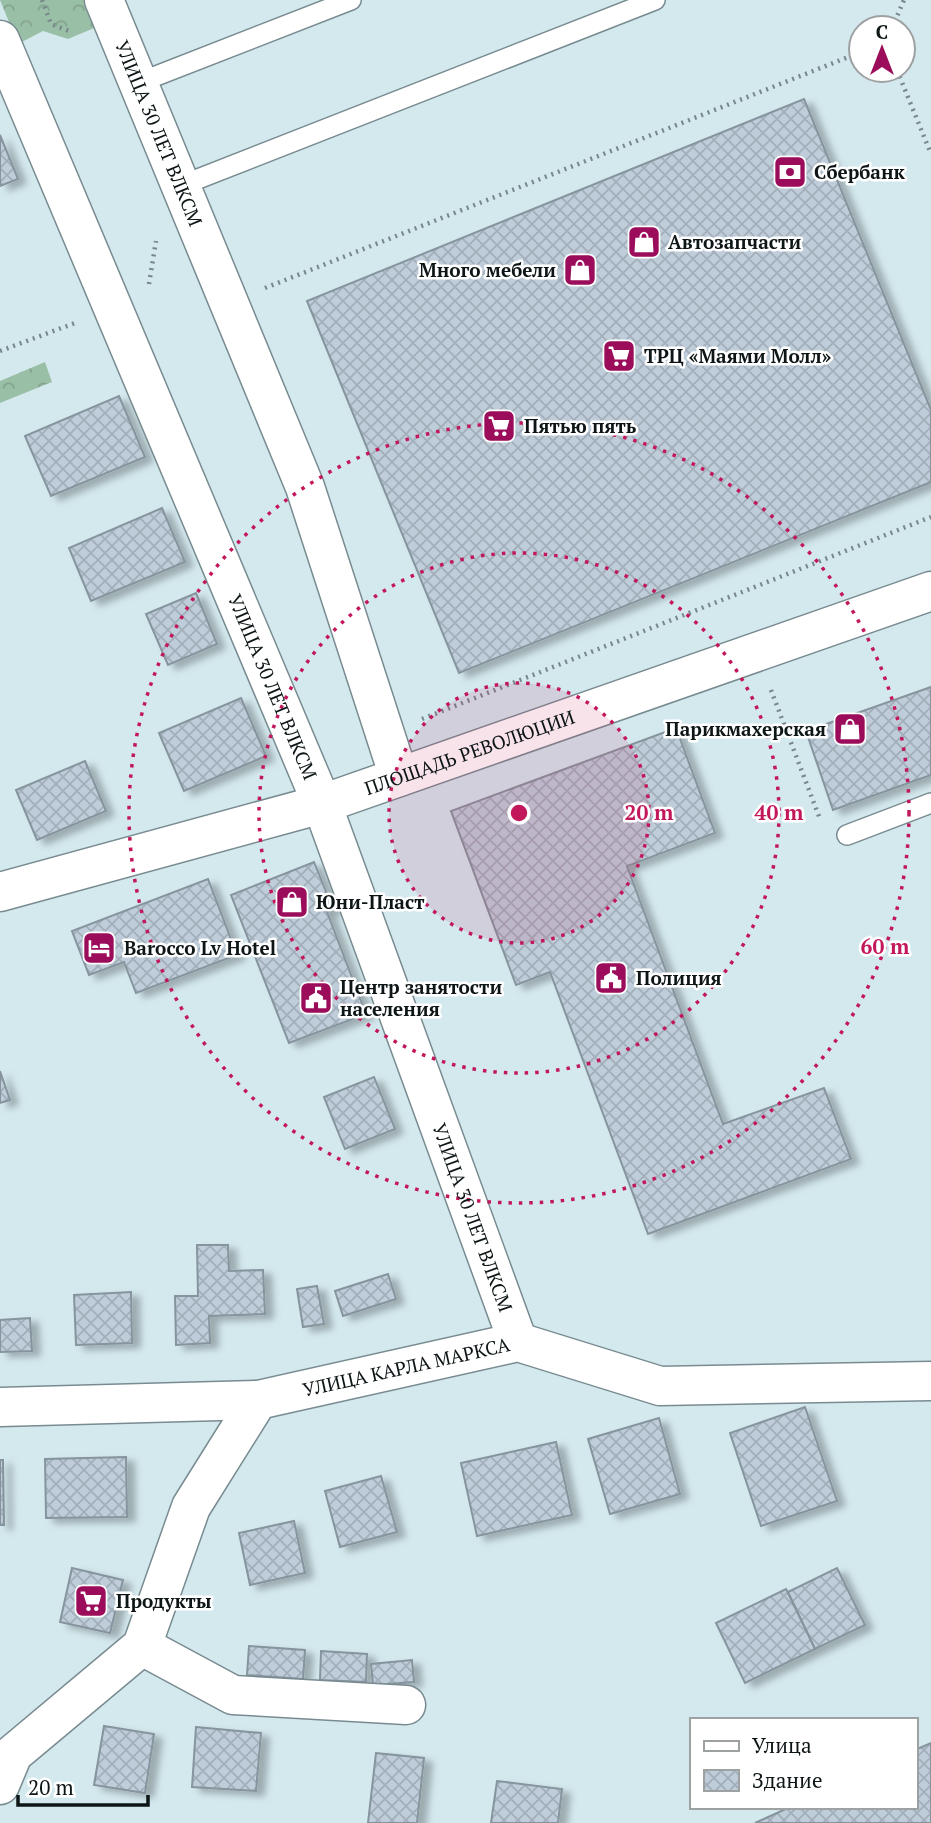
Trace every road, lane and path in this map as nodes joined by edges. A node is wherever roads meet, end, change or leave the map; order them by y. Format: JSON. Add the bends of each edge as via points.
{"nodes":[{"id":1,"x":42,"y":0,"type":"edge"},
{"id":2,"x":104,"y":0,"type":"edge"},
{"id":3,"x":351,"y":0,"type":"edge"},
{"id":4,"x":655,"y":0,"type":"edge"},
{"id":5,"x":78,"y":34,"type":"dead end"},
{"id":6,"x":0,"y":40,"type":"edge"},
{"id":7,"x":847,"y":58,"type":"edge"},
{"id":8,"x":138,"y":83,"type":"junction"},
{"id":9,"x":903,"y":84,"type":"edge"},
{"id":10,"x":931,"y":154,"type":"edge"},
{"id":11,"x":180,"y":186,"type":"junction"},
{"id":12,"x":229,"y":303,"type":"junction"},
{"id":13,"x":114,"y":309,"type":"junction"},
{"id":14,"x":0,"y":351,"type":"edge"},
{"id":15,"x":931,"y":517,"type":"edge"},
{"id":16,"x":931,"y":591,"type":"edge"},
{"id":17,"x":757,"y":653,"type":"junction"},
{"id":18,"x":385,"y":734,"type":"junction"},
{"id":19,"x":399,"y":777,"type":"junction"},
{"id":20,"x":931,"y":803,"type":"edge"},
{"id":21,"x":323,"y":804,"type":"junction"},
{"id":22,"x":847,"y":835,"type":"joint"},
{"id":23,"x":0,"y":892,"type":"edge"},
{"id":24,"x":518,"y":1342,"type":"junction"},
{"id":25,"x":931,"y":1381,"type":"edge"},
{"id":26,"x":258,"y":1400,"type":"junction"},
{"id":27,"x":0,"y":1407,"type":"edge"},
{"id":28,"x":142,"y":1646,"type":"junction"},
{"id":29,"x":406,"y":1705,"type":"dead end"},
{"id":30,"x":0,"y":1785,"type":"edge"}],
"edges":[{"from":1,"to":5,"type":"path","via":[[51,24]]},
{"from":2,"to":8,"type":"street","name":"УЛИЦА 30 ЛЕТ ВЛКСМ"},
{"from":3,"to":8,"type":"lane"},
{"from":4,"to":11,"type":"lane"},
{"from":6,"to":13,"type":"street","name":"УЛИЦА 30 ЛЕТ ВЛКСМ"},
{"from":7,"to":12,"type":"path"},
{"from":8,"to":11,"type":"street","name":"УЛИЦА 30 ЛЕТ ВЛКСМ"},
{"from":9,"to":10,"type":"path"},
{"from":11,"to":12,"type":"street","name":"УЛИЦА 30 ЛЕТ ВЛКСМ"},
{"from":12,"to":18,"type":"street","name":"УЛИЦА 30 ЛЕТ ВЛКСМ","via":[[305,487]]},
{"from":13,"to":14,"type":"path"},
{"from":13,"to":21,"type":"street","name":"УЛИЦА 30 ЛЕТ ВЛКСМ"},
{"from":15,"to":18,"type":"path"},
{"from":16,"to":17,"type":"street","name":"ПЛОЩАДЬ РЕВОЛЮЦИИ"},
{"from":17,"to":19,"type":"street","name":"ПЛОЩАДЬ РЕВОЛЮЦИИ"},
{"from":17,"to":22,"type":"path","via":[[828,841]]},
{"from":18,"to":19,"type":"street","name":"УЛИЦА 30 ЛЕТ ВЛКСМ"},
{"from":19,"to":21,"type":"street","name":"ПЛОЩАДЬ РЕВОЛЮЦИИ"},
{"from":20,"to":22,"type":"lane"},
{"from":21,"to":23,"type":"street","name":"ПЛОЩАДЬ РЕВОЛЮЦИИ"},
{"from":21,"to":24,"type":"street","name":"УЛИЦА 30 ЛЕТ ВЛКСМ"},
{"from":24,"to":25,"type":"street","name":"УЛИЦА КАРЛА МАРКСА","via":[[660,1386]]},
{"from":24,"to":26,"type":"street","name":"УЛИЦА КАРЛА МАРКСА"},
{"from":26,"to":27,"type":"street","name":"УЛИЦА КАРЛА МАРКСА"},
{"from":26,"to":28,"type":"street","via":[[191,1507]]},
{"from":28,"to":29,"type":"street","via":[[233,1695]]},
{"from":28,"to":30,"type":"street","via":[[13,1754]]}]}
